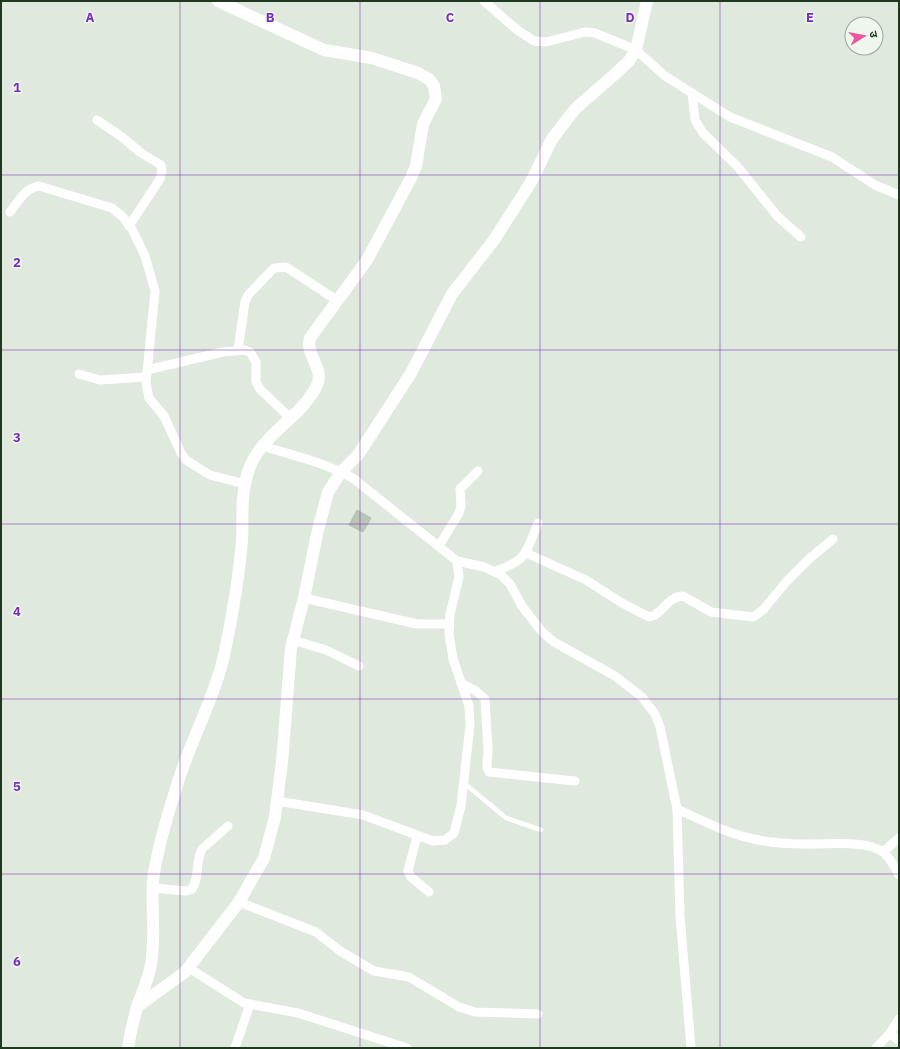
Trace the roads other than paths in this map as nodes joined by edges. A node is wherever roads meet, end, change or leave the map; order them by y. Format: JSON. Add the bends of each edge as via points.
{"nodes":[{"id":1,"x":218,"y":1,"type":"edge"},
{"id":2,"x":484,"y":1,"type":"edge"},
{"id":3,"x":647,"y":1,"type":"edge"},
{"id":4,"x":636,"y":50,"type":"junction"},
{"id":5,"x":692,"y":93,"type":"junction"},
{"id":6,"x":97,"y":120,"type":"dead end"},
{"id":7,"x":899,"y":195,"type":"edge"},
{"id":8,"x":10,"y":212,"type":"dead end"},
{"id":9,"x":129,"y":226,"type":"junction"},
{"id":10,"x":801,"y":237,"type":"dead end"},
{"id":11,"x":338,"y":301,"type":"junction"},
{"id":12,"x":238,"y":350,"type":"junction"},
{"id":13,"x":147,"y":373,"type":"junction"},
{"id":14,"x":79,"y":374,"type":"dead end"},
{"id":15,"x":290,"y":418,"type":"junction"},
{"id":16,"x":262,"y":446,"type":"junction"},
{"id":17,"x":478,"y":471,"type":"dead end"},
{"id":18,"x":341,"y":472,"type":"junction"},
{"id":19,"x":245,"y":484,"type":"junction"},
{"id":20,"x":538,"y":523,"type":"dead end"},
{"id":21,"x":833,"y":539,"type":"dead end"},
{"id":22,"x":439,"y":546,"type":"junction"},
{"id":23,"x":526,"y":553,"type":"junction"},
{"id":24,"x":457,"y":561,"type":"junction"},
{"id":25,"x":496,"y":571,"type":"junction"},
{"id":26,"x":304,"y":598,"type":"junction"},
{"id":27,"x":448,"y":624,"type":"junction"},
{"id":28,"x":293,"y":640,"type":"junction"},
{"id":29,"x":359,"y":666,"type":"dead end"},
{"id":30,"x":461,"y":684,"type":"junction"},
{"id":31,"x":575,"y":781,"type":"dead end"},
{"id":32,"x":464,"y":783,"type":"junction"},
{"id":33,"x":277,"y":801,"type":"junction"},
{"id":34,"x":677,"y":809,"type":"junction"},
{"id":35,"x":228,"y":826,"type":"dead end"},
{"id":36,"x":541,"y":830,"type":"dead end"},
{"id":37,"x":417,"y":836,"type":"junction"},
{"id":38,"x":899,"y":838,"type":"edge"},
{"id":39,"x":884,"y":852,"type":"junction"},
{"id":40,"x":899,"y":875,"type":"edge"},
{"id":41,"x":153,"y":888,"type":"junction"},
{"id":42,"x":429,"y":892,"type":"dead end"},
{"id":43,"x":239,"y":902,"type":"junction"},
{"id":44,"x":188,"y":968,"type":"junction"},
{"id":45,"x":250,"y":1004,"type":"junction"},
{"id":46,"x":137,"y":1007,"type":"junction"},
{"id":47,"x":538,"y":1014,"type":"dead end"},
{"id":48,"x":899,"y":1019,"type":"edge"},
{"id":49,"x":890,"y":1033,"type":"junction"},
{"id":50,"x":899,"y":1041,"type":"edge"},
{"id":51,"x":394,"y":1046,"type":"edge"},
{"id":52,"x":128,"y":1048,"type":"edge"},
{"id":53,"x":235,"y":1048,"type":"edge"},
{"id":54,"x":407,"y":1048,"type":"edge"},
{"id":55,"x":691,"y":1048,"type":"edge"},
{"id":56,"x":876,"y":1048,"type":"edge"}],
"edges":[{"from":1,"to":11,"type":"street","via":[[324,50],[372,58],[418,73],[429,79],[434,86],[436,99],[423,124],[416,166],[411,178],[367,260]]},
{"from":2,"to":4,"type":"street","via":[[534,41],[546,42],[585,32],[594,33]]},
{"from":3,"to":4,"type":"street"},
{"from":4,"to":5,"type":"street","via":[[665,76]]},
{"from":4,"to":18,"type":"street","via":[[615,74],[575,109],[552,139],[531,182],[494,240],[452,294],[411,372],[358,455]]},
{"from":5,"to":7,"type":"street","via":[[742,123],[832,157],[875,185]]},
{"from":5,"to":10,"type":"street","via":[[695,120],[703,133],[737,166],[778,217]]},
{"from":6,"to":9,"type":"street","via":[[161,165],[160,179]]},
{"from":8,"to":9,"type":"street","via":[[27,191],[39,186],[112,208]]},
{"from":9,"to":13,"type":"street","via":[[145,256],[155,291]]},
{"from":11,"to":12,"type":"street","via":[[286,267],[274,268],[248,295]]},
{"from":11,"to":15,"type":"street","via":[[310,338],[308,346],[320,375],[319,382]]},
{"from":12,"to":13,"type":"street"},
{"from":12,"to":15,"type":"street","via":[[244,350],[253,356],[259,388]]},
{"from":13,"to":14,"type":"street","via":[[100,380]]},
{"from":13,"to":19,"type":"street","via":[[147,391],[150,398],[167,421],[186,460],[210,475]]},
{"from":15,"to":16,"type":"street"},
{"from":16,"to":18,"type":"street"},
{"from":16,"to":19,"type":"street","via":[[251,462]]},
{"from":17,"to":22,"type":"street","via":[[460,489],[459,513]]},
{"from":18,"to":22,"type":"street"},
{"from":18,"to":26,"type":"street","via":[[328,492]]},
{"from":19,"to":41,"type":"street","via":[[242,542],[226,648],[178,781],[156,862]]},
{"from":20,"to":23,"type":"street"},
{"from":21,"to":23,"type":"street","via":[[787,581],[759,614],[750,617],[711,612],[682,596],[669,601],[656,615],[649,617],[579,576]]},
{"from":22,"to":24,"type":"street"},
{"from":23,"to":25,"type":"street","via":[[515,563]]},
{"from":24,"to":25,"type":"street"},
{"from":24,"to":27,"type":"street","via":[[459,577]]},
{"from":25,"to":34,"type":"street","via":[[510,584],[534,622],[554,642],[615,676],[651,706],[660,727]]},
{"from":26,"to":27,"type":"street","via":[[417,624]]},
{"from":26,"to":28,"type":"street"},
{"from":27,"to":30,"type":"street","via":[[453,659]]},
{"from":28,"to":29,"type":"street","via":[[326,650]]},
{"from":28,"to":33,"type":"street","via":[[288,670],[286,728]]},
{"from":30,"to":31,"type":"street","via":[[476,691],[485,699],[489,772]]},
{"from":30,"to":32,"type":"street","via":[[469,706],[470,725]]},
{"from":32,"to":36,"type":"lane","via":[[506,818]]},
{"from":32,"to":37,"type":"street","via":[[454,833],[440,841]]},
{"from":33,"to":37,"type":"street","via":[[363,815]]},
{"from":33,"to":43,"type":"street","via":[[264,858]]},
{"from":34,"to":39,"type":"street","via":[[724,830],[755,840],[862,845]]},
{"from":34,"to":55,"type":"street","via":[[680,916]]},
{"from":35,"to":41,"type":"street","via":[[209,842],[200,854],[192,889],[186,891]]},
{"from":37,"to":42,"type":"street","via":[[408,871],[411,877]]},
{"from":38,"to":39,"type":"street"},
{"from":39,"to":40,"type":"street"},
{"from":41,"to":46,"type":"street","via":[[151,966]]},
{"from":43,"to":44,"type":"street"},
{"from":43,"to":47,"type":"street","via":[[316,932],[340,951],[374,971],[410,977],[459,1007],[475,1012]]},
{"from":44,"to":45,"type":"street","via":[[232,996]]},
{"from":44,"to":46,"type":"street"},
{"from":45,"to":51,"type":"street","via":[[298,1014]]},
{"from":45,"to":53,"type":"street"},
{"from":46,"to":52,"type":"street"},
{"from":48,"to":49,"type":"street"},
{"from":49,"to":50,"type":"street"},
{"from":49,"to":56,"type":"street"},
{"from":51,"to":54,"type":"street"}]}
